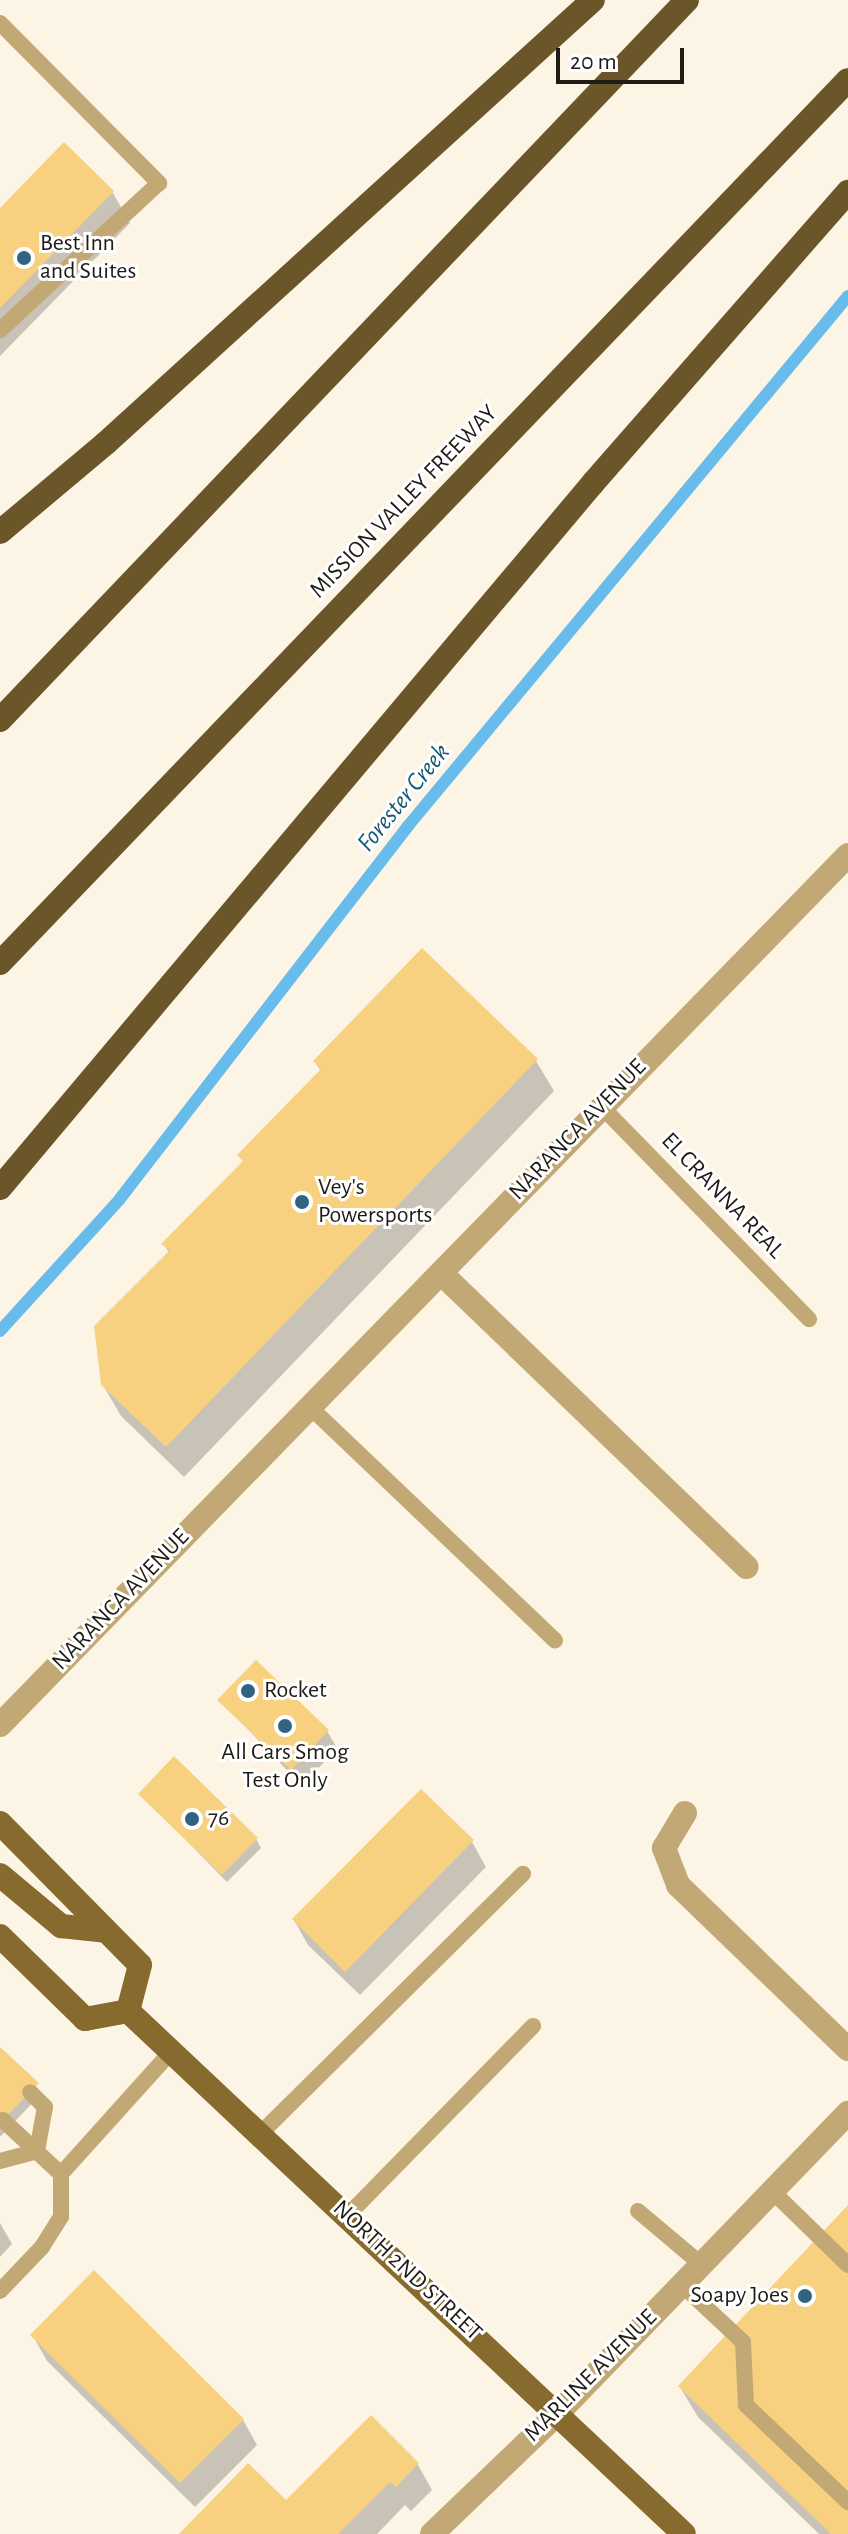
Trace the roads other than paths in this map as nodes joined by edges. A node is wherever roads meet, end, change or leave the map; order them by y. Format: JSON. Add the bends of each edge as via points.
{"nodes":[{"id":1,"x":593,"y":0,"type":"edge"},
{"id":2,"x":687,"y":0,"type":"edge"},
{"id":3,"x":0,"y":23,"type":"edge"},
{"id":4,"x":848,"y":80,"type":"edge"},
{"id":5,"x":848,"y":192,"type":"edge"},
{"id":6,"x":0,"y":330,"type":"edge"},
{"id":7,"x":0,"y":532,"type":"edge"},
{"id":8,"x":0,"y":720,"type":"edge"},
{"id":9,"x":848,"y":855,"type":"edge"},
{"id":10,"x":0,"y":963,"type":"edge"},
{"id":11,"x":601,"y":1106,"type":"junction"},
{"id":12,"x":0,"y":1188,"type":"edge"},
{"id":13,"x":441,"y":1273,"type":"junction"},
{"id":14,"x":809,"y":1319,"type":"dead end"},
{"id":15,"x":311,"y":1408,"type":"junction"},
{"id":16,"x":747,"y":1567,"type":"dead end"},
{"id":17,"x":555,"y":1640,"type":"dead end"},
{"id":18,"x":0,"y":1725,"type":"edge"},
{"id":19,"x":685,"y":1813,"type":"dead end"},
{"id":20,"x":0,"y":1823,"type":"edge"},
{"id":21,"x":523,"y":1874,"type":"dead end"},
{"id":22,"x":0,"y":1875,"type":"edge"},
{"id":23,"x":106,"y":1931,"type":"junction"},
{"id":24,"x":0,"y":1936,"type":"edge"},
{"id":25,"x":128,"y":2011,"type":"junction"},
{"id":26,"x":533,"y":2026,"type":"dead end"},
{"id":27,"x":848,"y":2049,"type":"edge"},
{"id":28,"x":171,"y":2052,"type":"junction"},
{"id":29,"x":30,"y":2092,"type":"dead end"},
{"id":30,"x":846,"y":2119,"type":"edge"},
{"id":31,"x":3,"y":2120,"type":"dead end"},
{"id":32,"x":260,"y":2134,"type":"junction"},
{"id":33,"x":37,"y":2151,"type":"junction"},
{"id":34,"x":0,"y":2161,"type":"edge"},
{"id":35,"x":61,"y":2174,"type":"junction"},
{"id":36,"x":772,"y":2191,"type":"junction"},
{"id":37,"x":638,"y":2211,"type":"dead end"},
{"id":38,"x":347,"y":2216,"type":"junction"},
{"id":39,"x":701,"y":2264,"type":"junction"},
{"id":40,"x":848,"y":2265,"type":"edge"},
{"id":41,"x":682,"y":2285,"type":"junction"},
{"id":42,"x":0,"y":2291,"type":"edge"},
{"id":43,"x":559,"y":2412,"type":"junction"},
{"id":44,"x":848,"y":2502,"type":"edge"},
{"id":45,"x":432,"y":2534,"type":"edge"},
{"id":46,"x":684,"y":2534,"type":"edge"}],
"edges":[{"from":1,"to":7,"type":"highway"},
{"from":2,"to":8,"type":"highway"},
{"from":3,"to":6,"type":"lane","via":[[159,183]]},
{"from":4,"to":10,"type":"highway","name":"MISSION VALLEY FREEWAY"},
{"from":5,"to":12,"type":"highway","via":[[593,483]]},
{"from":9,"to":11,"type":"street","name":"NARANCA AVENUE"},
{"from":11,"to":13,"type":"street","name":"NARANCA AVENUE"},
{"from":11,"to":14,"type":"lane","name":"EL CRANNA REAL"},
{"from":13,"to":15,"type":"street","name":"NARANCA AVENUE"},
{"from":13,"to":16,"type":"street"},
{"from":15,"to":17,"type":"lane"},
{"from":15,"to":18,"type":"street","name":"NARANCA AVENUE"},
{"from":19,"to":27,"type":"street","via":[[664,1848],[678,1885]]},
{"from":20,"to":23,"type":"main road"},
{"from":21,"to":32,"type":"lane"},
{"from":22,"to":23,"type":"main road","via":[[61,1926]]},
{"from":23,"to":25,"type":"main road","via":[[140,1965]]},
{"from":24,"to":25,"type":"main road","via":[[85,2019]]},
{"from":25,"to":28,"type":"main road","name":"NORTH 2ND STREET"},
{"from":26,"to":38,"type":"lane"},
{"from":28,"to":32,"type":"main road","name":"NORTH 2ND STREET"},
{"from":28,"to":35,"type":"lane"},
{"from":29,"to":33,"type":"lane","via":[[45,2107]]},
{"from":30,"to":36,"type":"street","name":"MARLINE AVENUE"},
{"from":31,"to":33,"type":"lane"},
{"from":32,"to":38,"type":"main road","name":"NORTH 2ND STREET"},
{"from":33,"to":34,"type":"lane"},
{"from":33,"to":35,"type":"lane"},
{"from":35,"to":42,"type":"lane","via":[[61,2217],[42,2247]]},
{"from":36,"to":39,"type":"street","name":"MARLINE AVENUE"},
{"from":36,"to":40,"type":"lane"},
{"from":37,"to":39,"type":"lane"},
{"from":38,"to":43,"type":"main road","name":"NORTH 2ND STREET"},
{"from":39,"to":41,"type":"street","name":"MARLINE AVENUE"},
{"from":41,"to":43,"type":"street","name":"MARLINE AVENUE"},
{"from":41,"to":44,"type":"lane","via":[[743,2342],[746,2405]]},
{"from":43,"to":45,"type":"street","name":"MARLINE AVENUE","via":[[482,2480]]},
{"from":43,"to":46,"type":"main road","name":"NORTH 2ND STREET"}]}
